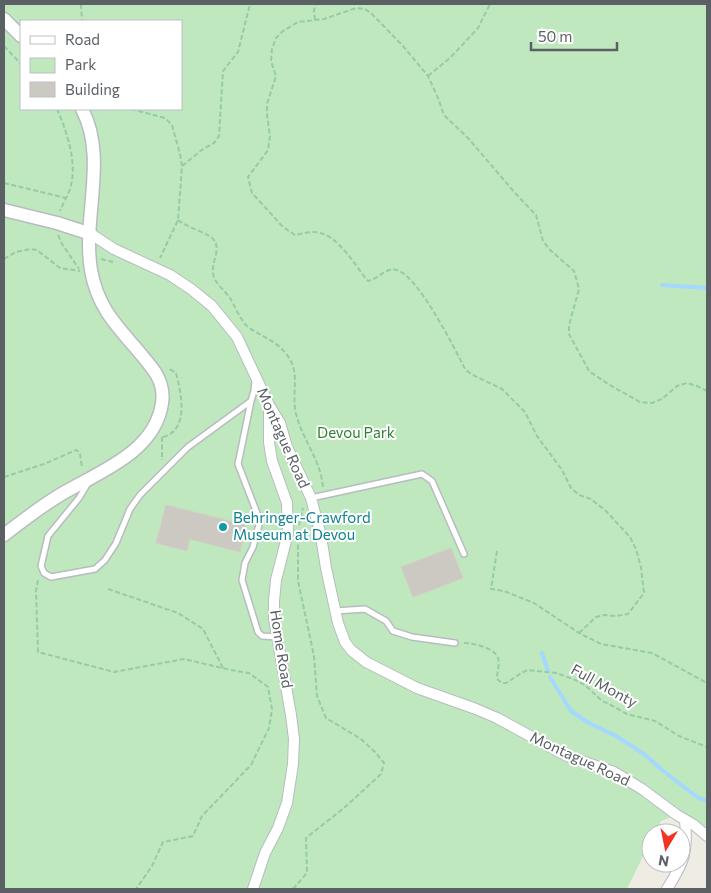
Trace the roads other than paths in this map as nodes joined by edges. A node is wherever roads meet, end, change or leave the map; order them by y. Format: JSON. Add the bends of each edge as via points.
{"nodes":[{"id":1,"x":4,"y":19,"type":"edge"},
{"id":2,"x":20,"y":35,"type":"edge"},
{"id":3,"x":83,"y":110,"type":"edge"},
{"id":4,"x":4,"y":210,"type":"edge"},
{"id":5,"x":91,"y":234,"type":"junction"},
{"id":6,"x":256,"y":378,"type":"junction"},
{"id":7,"x":251,"y":401,"type":"junction"},
{"id":8,"x":269,"y":405,"type":"junction"},
{"id":9,"x":78,"y":491,"type":"junction"},
{"id":10,"x":311,"y":498,"type":"junction"},
{"id":11,"x":4,"y":534,"type":"edge"},
{"id":12,"x":464,"y":554,"type":"dead end"},
{"id":13,"x":335,"y":611,"type":"junction"},
{"id":14,"x":278,"y":637,"type":"junction"},
{"id":15,"x":455,"y":643,"type":"road end"},
{"id":16,"x":685,"y":820,"type":"junction"},
{"id":17,"x":707,"y":836,"type":"edge"},
{"id":18,"x":253,"y":889,"type":"edge"},
{"id":19,"x":668,"y":889,"type":"edge"}],
"edges":[{"from":1,"to":2,"type":"street"},
{"from":3,"to":5,"type":"street","via":[[91,134],[94,159]]},
{"from":4,"to":5,"type":"street"},
{"from":5,"to":6,"type":"street","name":"Montague Road","via":[[118,251],[152,266],[212,306],[237,337]]},
{"from":5,"to":9,"type":"street","via":[[91,267],[98,296],[110,319],[155,372],[163,397],[161,415],[146,440],[122,460],[93,476]]},
{"from":6,"to":7,"type":"lane"},
{"from":6,"to":8,"type":"street","name":"Montague Road"},
{"from":7,"to":9,"type":"lane","via":[[188,446],[140,495],[130,508],[116,543],[95,569],[51,577],[41,566],[48,536]]},
{"from":7,"to":14,"type":"lane","via":[[238,464],[260,521],[242,580],[258,632],[262,636]]},
{"from":8,"to":10,"type":"street","name":"Montague Road","via":[[280,423],[287,447]]},
{"from":8,"to":14,"type":"street","name":"Home Road","via":[[272,461],[287,503],[288,533],[274,601]]},
{"from":9,"to":11,"type":"street","via":[[51,501]]},
{"from":10,"to":12,"type":"lane","via":[[422,474],[432,482]]},
{"from":10,"to":13,"type":"street","name":"Montague Road"},
{"from":13,"to":15,"type":"lane","via":[[365,609],[386,621],[393,631]]},
{"from":13,"to":16,"type":"street","name":"Montague Road","via":[[345,642],[366,662],[417,688],[497,718],[567,756],[614,772]]},
{"from":14,"to":18,"type":"street","name":"Home Road","via":[[292,715],[293,764],[287,803]]},
{"from":16,"to":17,"type":"street","name":"Montague Road"},
{"from":16,"to":19,"type":"street","via":[[686,850]]}]}
